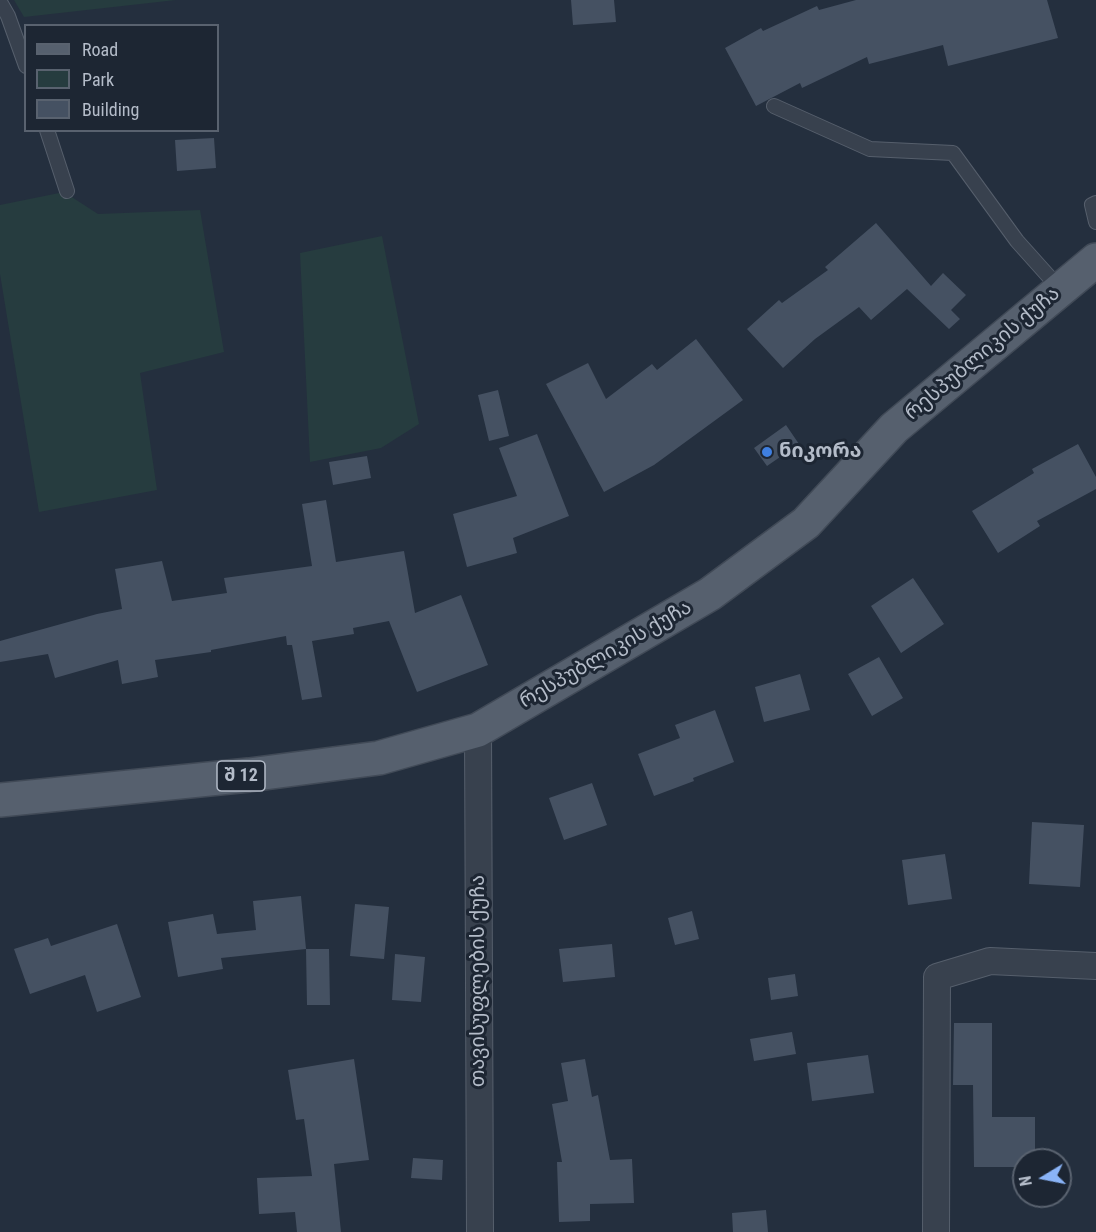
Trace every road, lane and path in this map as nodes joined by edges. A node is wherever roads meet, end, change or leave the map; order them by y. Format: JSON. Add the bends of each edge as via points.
{"nodes":[{"id":1,"x":0,"y":2,"type":"edge"},
{"id":2,"x":24,"y":60,"type":"edge"},
{"id":3,"x":774,"y":106,"type":"dead end"},
{"id":4,"x":48,"y":132,"type":"edge"},
{"id":5,"x":67,"y":191,"type":"dead end"},
{"id":6,"x":1096,"y":203,"type":"edge"},
{"id":7,"x":1096,"y":222,"type":"edge"},
{"id":8,"x":1096,"y":260,"type":"edge"},
{"id":9,"x":1060,"y":289,"type":"junction"},
{"id":10,"x":478,"y":730,"type":"junction"},
{"id":11,"x":0,"y":800,"type":"edge"},
{"id":12,"x":1096,"y":966,"type":"edge"},
{"id":13,"x":480,"y":1232,"type":"edge"},
{"id":14,"x":936,"y":1232,"type":"edge"}],
"edges":[{"from":1,"to":2,"type":"lane"},
{"from":3,"to":9,"type":"lane","via":[[870,149],[953,153],[1017,241]]},
{"from":4,"to":5,"type":"lane"},
{"from":6,"to":7,"type":"lane","via":[[1092,205]]},
{"from":8,"to":9,"type":"main road","name":"რესპუბლიკის ქუჩა"},
{"from":9,"to":10,"type":"main road","name":"რესპუბლიკის ქუჩა","via":[[894,428],[806,523],[710,594]]},
{"from":10,"to":11,"type":"main road","name":"რესპუბლიკის ქუჩა","number":"შ 12","via":[[379,758]]},
{"from":10,"to":13,"type":"street","name":"თავისუფლების ქუჩა"},
{"from":12,"to":14,"type":"street","via":[[990,961],[937,977]]}]}
